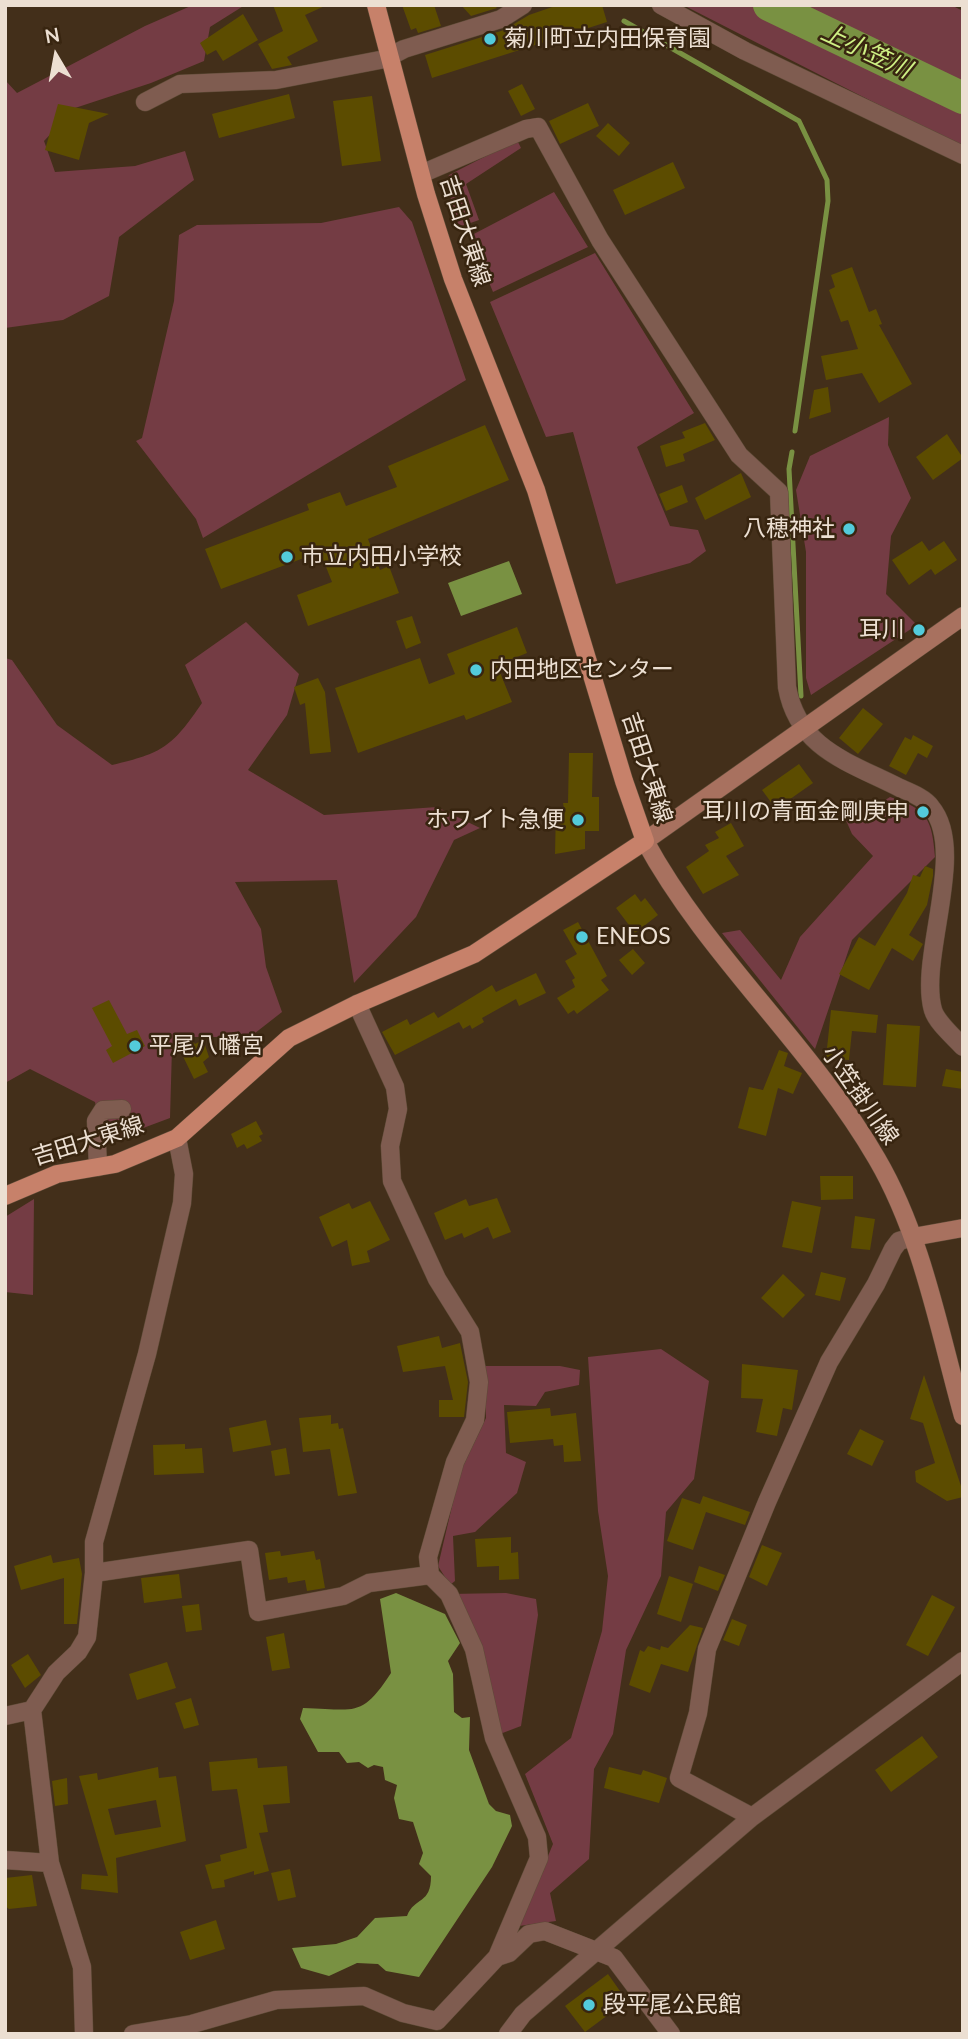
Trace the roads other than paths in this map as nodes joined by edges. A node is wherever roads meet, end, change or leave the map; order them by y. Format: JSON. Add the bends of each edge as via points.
{"nodes":[{"id":1,"x":376,"y":5,"type":"edge"},
{"id":2,"x":523,"y":5,"type":"edge"},
{"id":3,"x":661,"y":5,"type":"edge"},
{"id":4,"x":392,"y":55,"type":"junction"},
{"id":5,"x":145,"y":102,"type":"dead end"},
{"id":6,"x":963,"y":155,"type":"edge"},
{"id":7,"x":421,"y":174,"type":"junction"},
{"id":8,"x":963,"y":616,"type":"edge"},
{"id":9,"x":803,"y":726,"type":"junction"},
{"id":10,"x":645,"y":841,"type":"junction"},
{"id":11,"x":357,"y":1004,"type":"junction"},
{"id":12,"x":963,"y":1047,"type":"edge"},
{"id":13,"x":122,"y":1109,"type":"dead end"},
{"id":14,"x":177,"y":1138,"type":"junction"},
{"id":15,"x":98,"y":1167,"type":"junction"},
{"id":16,"x":5,"y":1196,"type":"edge"},
{"id":17,"x":963,"y":1228,"type":"edge"},
{"id":18,"x":913,"y":1237,"type":"junction"},
{"id":19,"x":963,"y":1416,"type":"edge"},
{"id":20,"x":94,"y":1573,"type":"junction"},
{"id":21,"x":430,"y":1575,"type":"junction"},
{"id":22,"x":963,"y":1661,"type":"edge"},
{"id":23,"x":32,"y":1710,"type":"junction"},
{"id":24,"x":5,"y":1716,"type":"edge"},
{"id":25,"x":752,"y":1817,"type":"junction"},
{"id":26,"x":5,"y":1860,"type":"edge"},
{"id":27,"x":50,"y":1863,"type":"junction"},
{"id":28,"x":597,"y":1952,"type":"junction"},
{"id":29,"x":497,"y":1957,"type":"junction"},
{"id":30,"x":83,"y":2034,"type":"edge"},
{"id":31,"x":133,"y":2034,"type":"edge"},
{"id":32,"x":508,"y":2034,"type":"edge"},
{"id":33,"x":671,"y":2034,"type":"edge"}],
"edges":[{"from":1,"to":4,"type":"main road","name":"吉田大東線"},
{"from":2,"to":4,"type":"street","via":[[501,19]]},
{"from":3,"to":6,"type":"street","via":[[745,51]]},
{"from":4,"to":5,"type":"street","via":[[276,80],[180,84]]},
{"from":4,"to":7,"type":"main road","name":"吉田大東線"},
{"from":7,"to":9,"type":"street","via":[[538,127],[600,240],[739,455],[779,492],[787,687],[791,707]]},
{"from":7,"to":10,"type":"main road","name":"吉田大東線","via":[[453,279],[536,490]]},
{"from":8,"to":9,"type":"main road"},
{"from":9,"to":10,"type":"main road"},
{"from":9,"to":12,"type":"street","via":[[816,745],[931,805],[942,827],[944,891],[929,984],[934,1013]]},
{"from":10,"to":11,"type":"main road","name":"吉田大東線","via":[[474,954]]},
{"from":10,"to":18,"type":"main road","name":"小笠掛川線","via":[[704,933],[839,1102],[877,1159]]},
{"from":11,"to":14,"type":"main road","name":"吉田大東線","via":[[289,1038]]},
{"from":11,"to":21,"type":"street","via":[[395,1087],[398,1109],[390,1146],[392,1181],[439,1282],[470,1332],[479,1382],[475,1420],[454,1464],[428,1557]]},
{"from":13,"to":15,"type":"street","via":[[103,1110],[96,1121]]},
{"from":14,"to":15,"type":"main road","name":"吉田大東線"},
{"from":14,"to":20,"type":"street","via":[[184,1174],[182,1203],[147,1354],[94,1542]]},
{"from":15,"to":16,"type":"main road","name":"吉田大東線","via":[[57,1174]]},
{"from":17,"to":18,"type":"main road"},
{"from":18,"to":19,"type":"main road","name":"小笠掛川線"},
{"from":18,"to":25,"type":"street","via":[[899,1241],[893,1249],[829,1362],[708,1649],[698,1713],[678,1778]]},
{"from":20,"to":21,"type":"street","via":[[249,1550],[258,1612],[343,1596],[369,1583]]},
{"from":20,"to":23,"type":"street","via":[[87,1637]]},
{"from":21,"to":29,"type":"street","via":[[449,1594],[474,1649],[494,1738],[537,1838],[539,1858]]},
{"from":22,"to":25,"type":"street"},
{"from":23,"to":24,"type":"street"},
{"from":23,"to":27,"type":"street"},
{"from":25,"to":28,"type":"street"},
{"from":26,"to":27,"type":"street"},
{"from":27,"to":30,"type":"street","via":[[82,1967]]},
{"from":28,"to":29,"type":"street","via":[[545,1931],[530,1934],[509,1953]]},
{"from":28,"to":32,"type":"street","via":[[523,2014]]},
{"from":28,"to":33,"type":"street","via":[[614,1958]]},
{"from":29,"to":31,"type":"street","via":[[437,2021],[402,2013],[364,1996],[275,2000],[192,2024]]}]}
